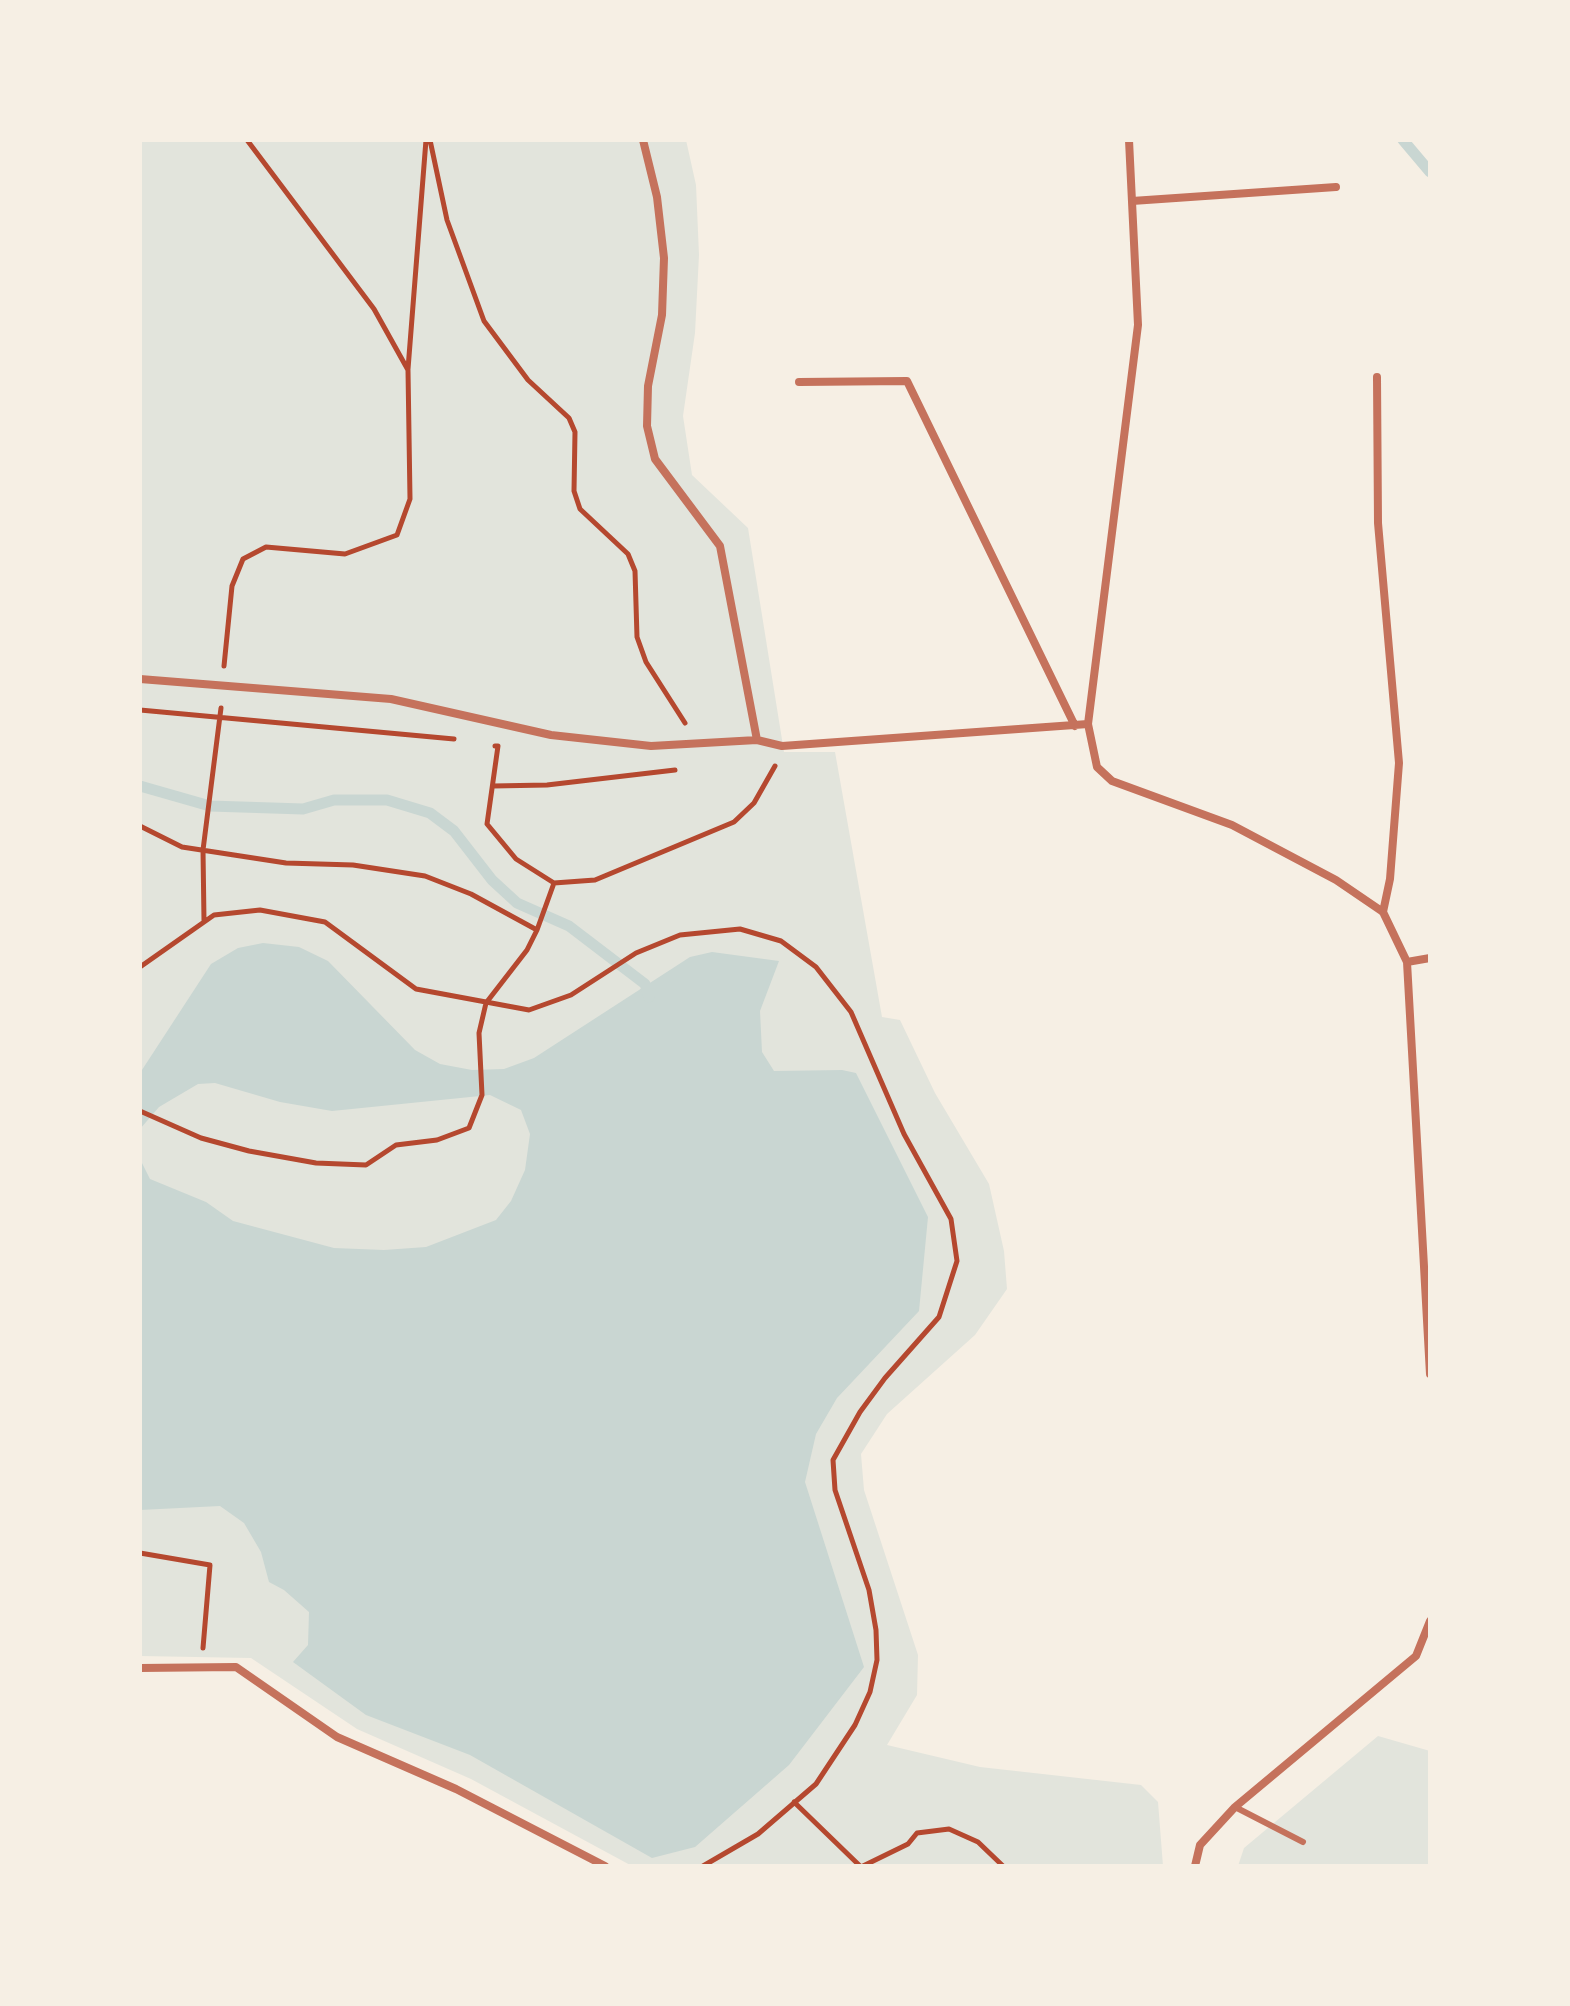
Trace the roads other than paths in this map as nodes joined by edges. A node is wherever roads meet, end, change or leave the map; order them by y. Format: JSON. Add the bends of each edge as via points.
{"nodes":[{"id":1,"x":643,"y":140,"type":"edge"},
{"id":2,"x":1129,"y":140,"type":"edge"},
{"id":3,"x":1336,"y":187,"type":"dead end"},
{"id":4,"x":1132,"y":201,"type":"junction"},
{"id":5,"x":1377,"y":377,"type":"dead end"},
{"id":6,"x":799,"y":382,"type":"dead end"},
{"id":7,"x":140,"y":679,"type":"edge"},
{"id":8,"x":1088,"y":724,"type":"junction"},
{"id":9,"x":1075,"y":726,"type":"junction"},
{"id":10,"x":757,"y":740,"type":"junction"},
{"id":11,"x":1383,"y":912,"type":"junction"},
{"id":12,"x":1430,"y":958,"type":"edge"},
{"id":13,"x":1407,"y":962,"type":"junction"},
{"id":14,"x":1430,"y":1374,"type":"edge"},
{"id":15,"x":1430,"y":1621,"type":"edge"},
{"id":16,"x":140,"y":1668,"type":"edge"},
{"id":17,"x":1235,"y":1807,"type":"junction"},
{"id":18,"x":1303,"y":1842,"type":"dead end"},
{"id":19,"x":605,"y":1866,"type":"edge"},
{"id":20,"x":1195,"y":1866,"type":"edge"}],
"edges":[{"from":1,"to":10,"type":"street","via":[[664,258],[647,426],[655,459],[720,546]]},
{"from":2,"to":4,"type":"street"},
{"from":3,"to":4,"type":"street"},
{"from":4,"to":8,"type":"street","via":[[1138,325]]},
{"from":5,"to":11,"type":"street","via":[[1378,523],[1399,763]]},
{"from":6,"to":9,"type":"street","via":[[907,381]]},
{"from":7,"to":10,"type":"street","via":[[391,699],[596,742]]},
{"from":8,"to":9,"type":"street"},
{"from":8,"to":11,"type":"street","via":[[1097,767],[1112,781],[1232,825],[1336,880]]},
{"from":9,"to":10,"type":"street","via":[[782,746]]},
{"from":11,"to":13,"type":"street"},
{"from":12,"to":13,"type":"street"},
{"from":13,"to":14,"type":"street"},
{"from":15,"to":17,"type":"street","via":[[1416,1656]]},
{"from":16,"to":19,"type":"street","via":[[236,1667],[337,1737],[456,1789]]},
{"from":17,"to":18,"type":"lane"},
{"from":17,"to":20,"type":"street","via":[[1200,1845]]}]}
